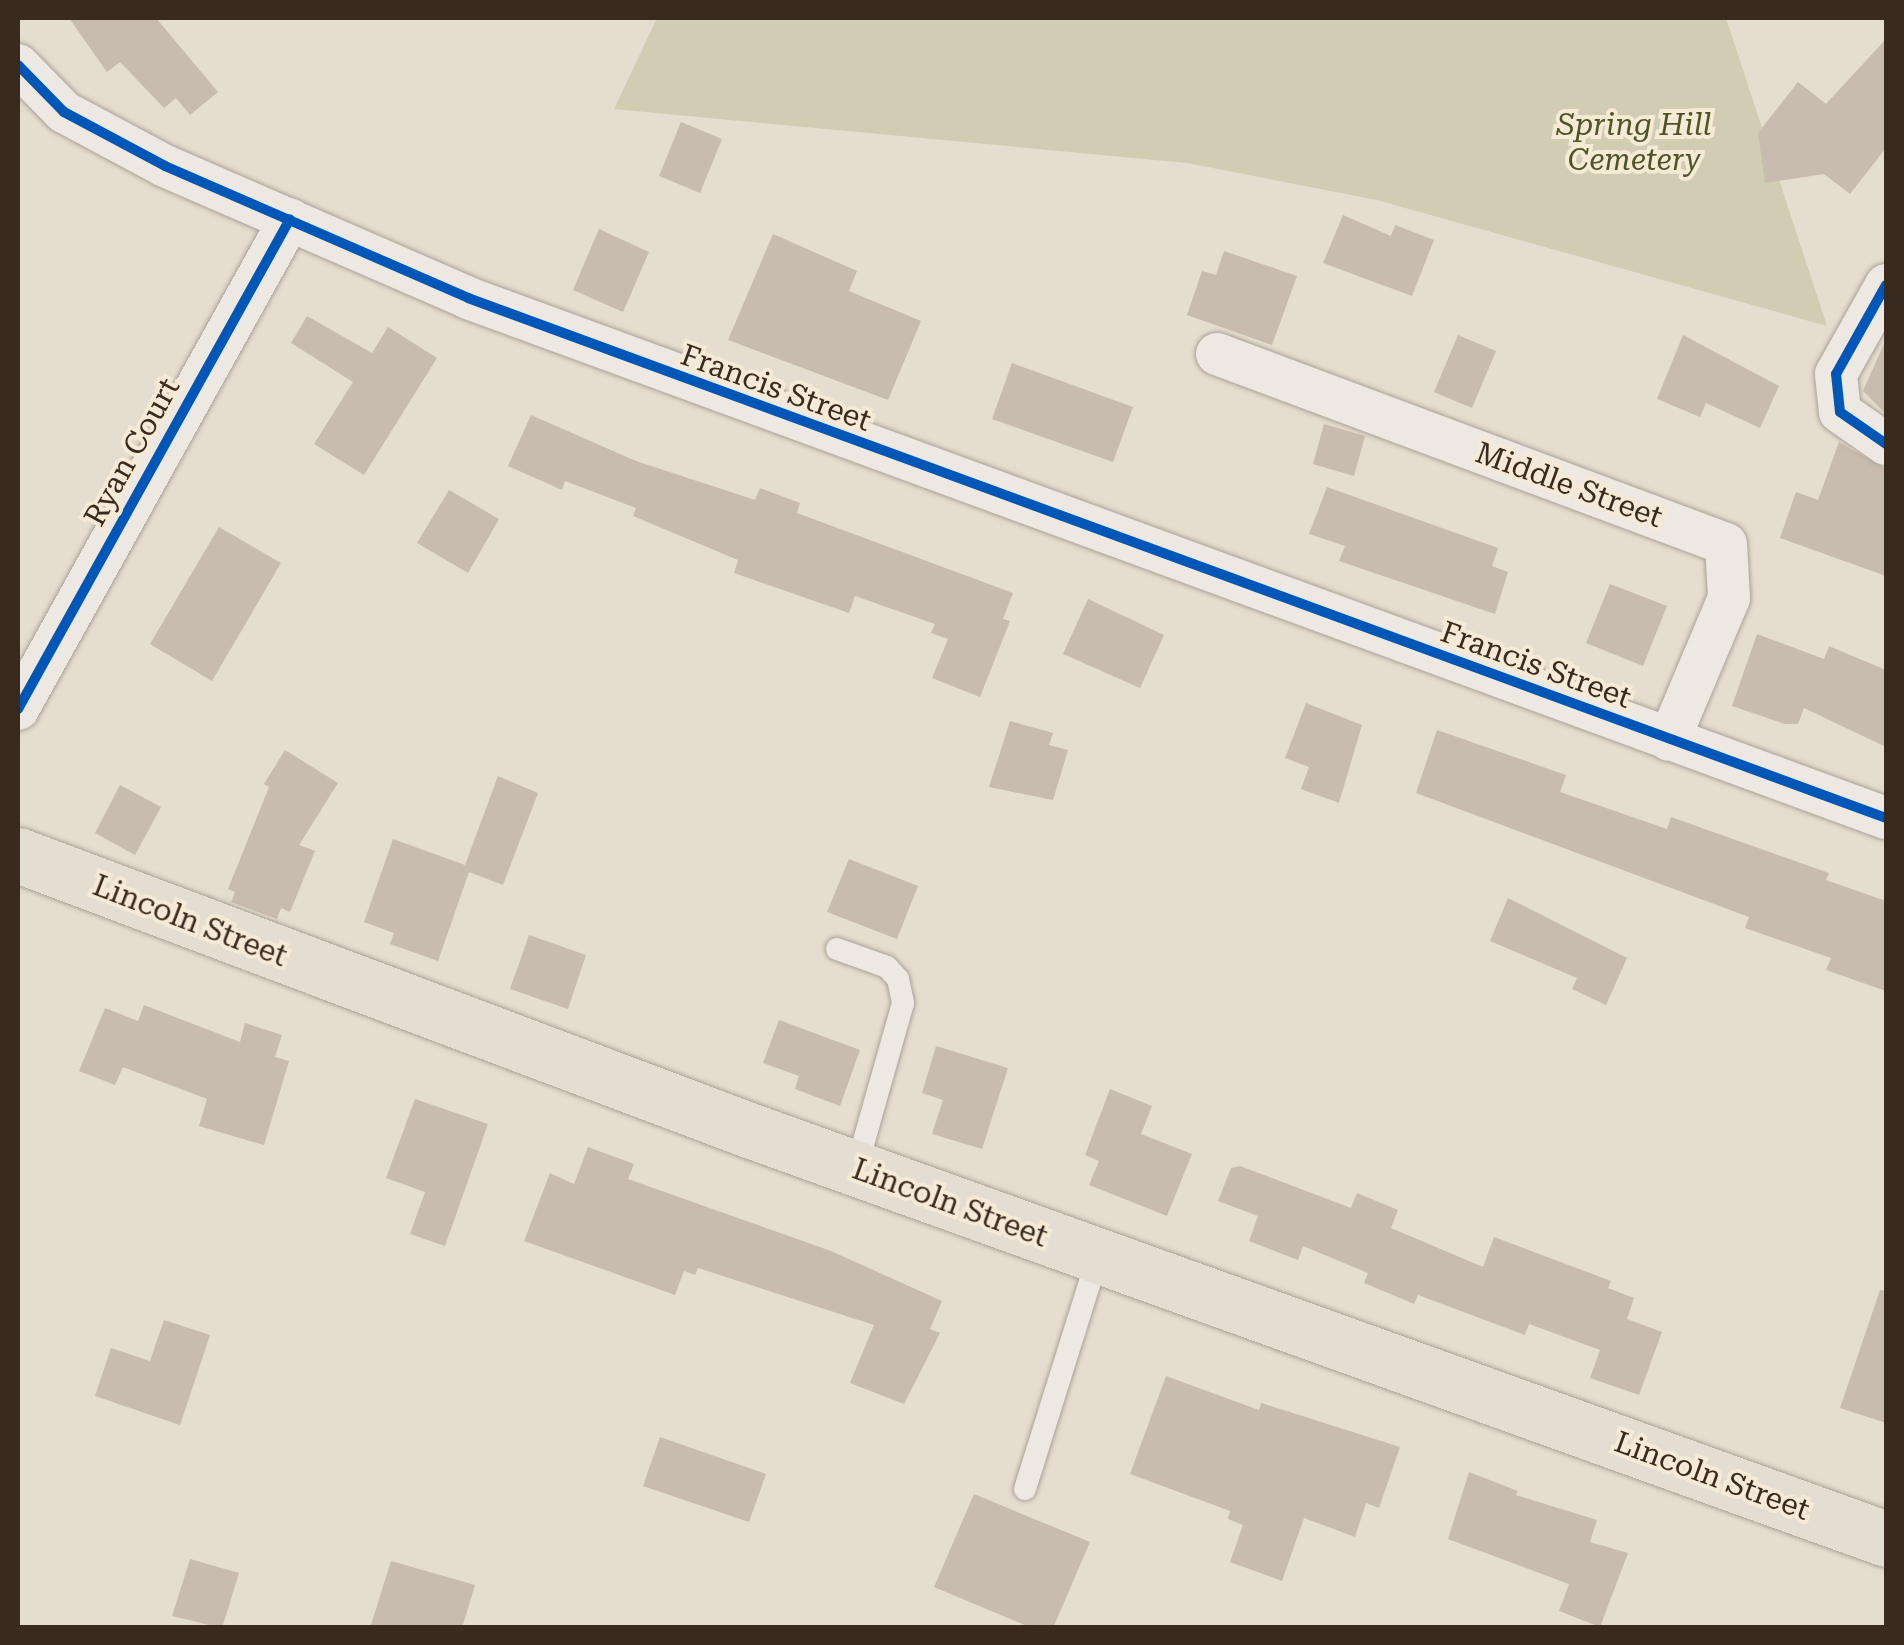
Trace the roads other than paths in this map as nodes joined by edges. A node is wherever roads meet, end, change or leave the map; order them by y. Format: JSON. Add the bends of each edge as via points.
{"nodes":[{"id":1,"x":18,"y":64,"type":"edge"},
{"id":2,"x":290,"y":219,"type":"junction"},
{"id":3,"x":1886,"y":285,"type":"edge"},
{"id":4,"x":1217,"y":354,"type":"dead end"},
{"id":5,"x":1886,"y":444,"type":"edge"},
{"id":6,"x":18,"y":710,"type":"edge"},
{"id":7,"x":1669,"y":740,"type":"junction"},
{"id":8,"x":1886,"y":818,"type":"edge"},
{"id":9,"x":18,"y":854,"type":"edge"},
{"id":10,"x":837,"y":950,"type":"dead end"},
{"id":11,"x":856,"y":1169,"type":"junction"},
{"id":12,"x":1098,"y":1256,"type":"junction"},
{"id":13,"x":1025,"y":1489,"type":"dead end"},
{"id":14,"x":1886,"y":1538,"type":"edge"}],
"edges":[{"from":1,"to":2,"type":"street","name":"Francis Street","via":[[64,112]]},
{"from":2,"to":6,"type":"street","name":"Ryan Court"},
{"from":2,"to":7,"type":"street","name":"Francis Street","via":[[468,298],[718,393]]},
{"from":3,"to":5,"type":"street","via":[[1836,374],[1840,412]]},
{"from":4,"to":7,"type":"street","name":"Middle Street","via":[[1726,544],[1728,598]]},
{"from":7,"to":8,"type":"street","name":"Francis Street"},
{"from":9,"to":11,"type":"main road","name":"Lincoln Street"},
{"from":10,"to":11,"type":"lane","via":[[887,967],[898,979],[903,1003]]},
{"from":11,"to":12,"type":"main road","name":"Lincoln Street"},
{"from":12,"to":13,"type":"lane"},
{"from":12,"to":14,"type":"main road","name":"Lincoln Street"}]}
